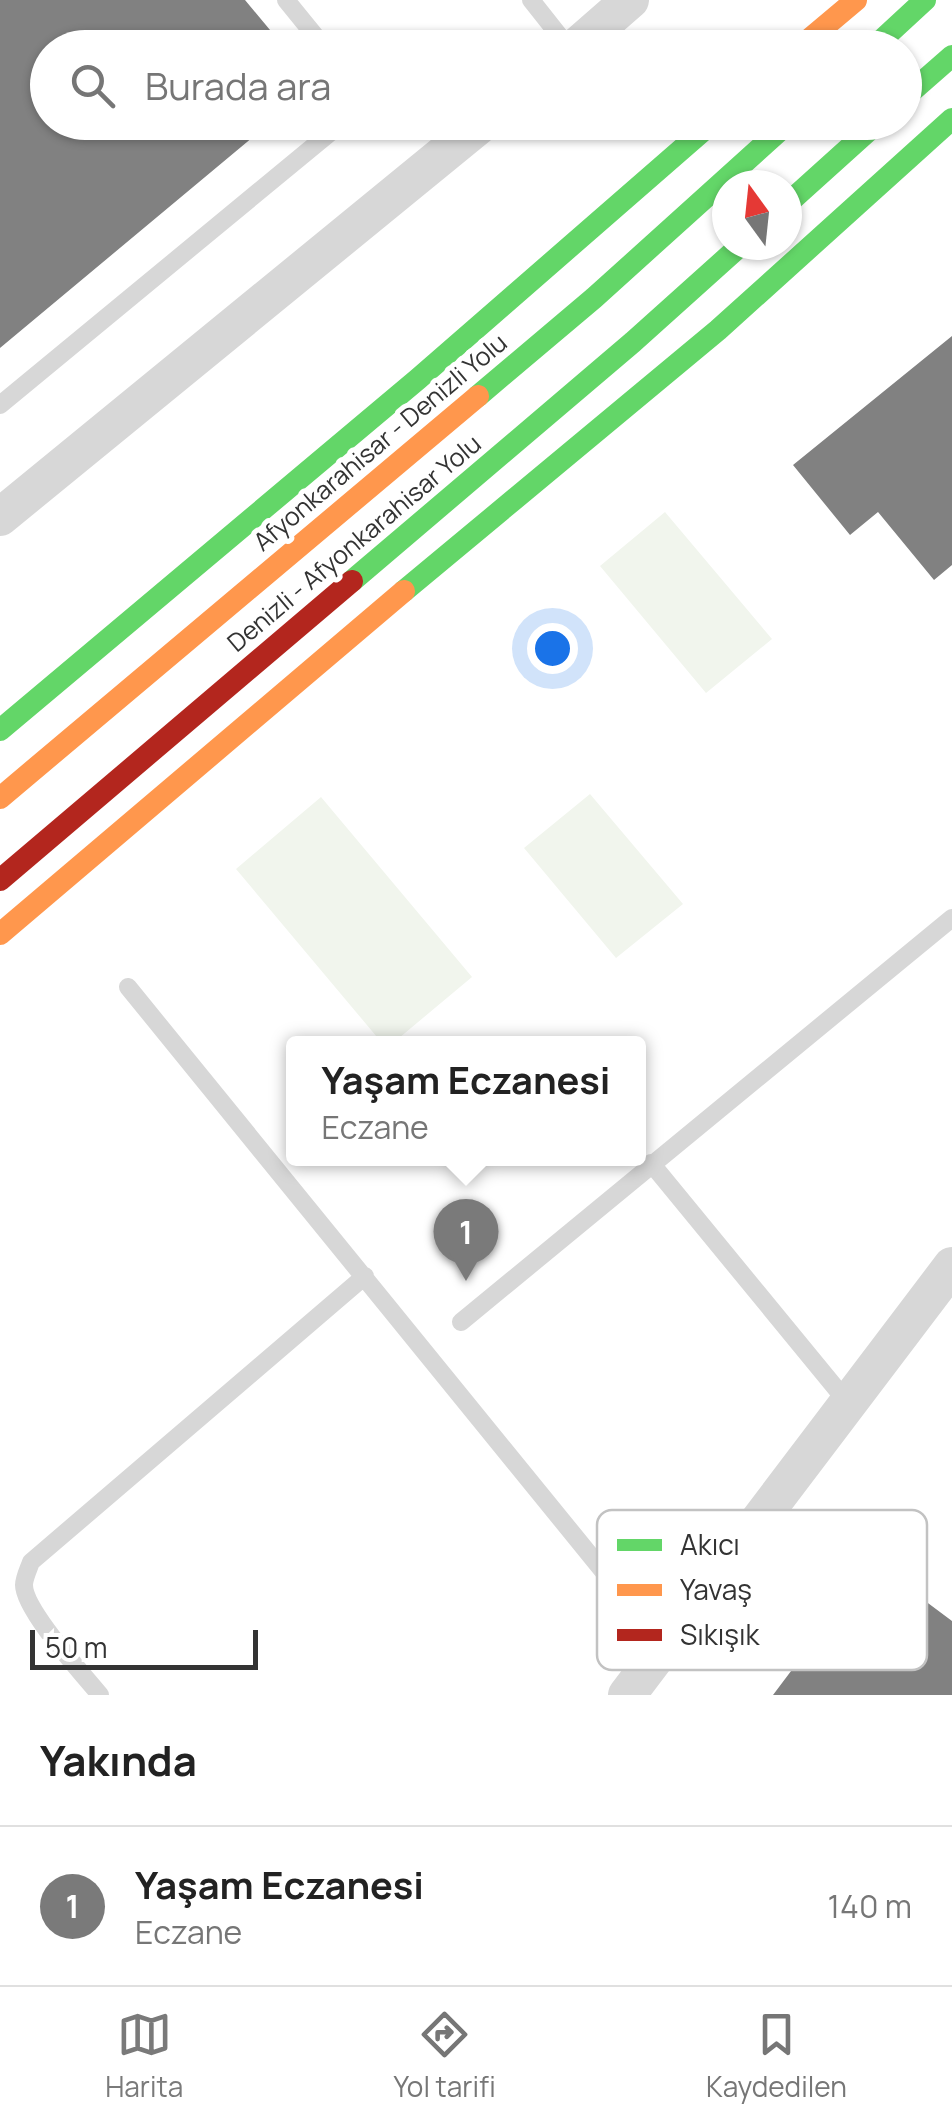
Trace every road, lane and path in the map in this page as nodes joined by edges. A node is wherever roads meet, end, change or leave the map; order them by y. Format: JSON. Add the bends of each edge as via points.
{"nodes":[{"id":1,"x":286,"y":0,"type":"edge"},
{"id":2,"x":532,"y":0,"type":"edge"},
{"id":3,"x":630,"y":0,"type":"edge"},
{"id":4,"x":856,"y":0,"type":"edge"},
{"id":5,"x":925,"y":0,"type":"edge"},
{"id":6,"x":310,"y":30,"type":"edge"},
{"id":7,"x":557,"y":30,"type":"edge"},
{"id":8,"x":594,"y":30,"type":"edge"},
{"id":9,"x":821,"y":30,"type":"edge"},
{"id":10,"x":892,"y":30,"type":"edge"},
{"id":11,"x":952,"y":56,"type":"edge"},
{"id":12,"x":922,"y":82,"type":"edge"},
{"id":13,"x":952,"y":120,"type":"edge"},
{"id":14,"x":321,"y":140,"type":"edge"},
{"id":15,"x":461,"y":140,"type":"edge"},
{"id":16,"x":692,"y":140,"type":"edge"},
{"id":17,"x":769,"y":140,"type":"edge"},
{"id":18,"x":858,"y":140,"type":"edge"},
{"id":19,"x":802,"y":190,"type":"edge"},
{"id":20,"x":725,"y":260,"type":"edge"},
{"id":21,"x":0,"y":405,"type":"edge"},
{"id":22,"x":0,"y":517,"type":"edge"},
{"id":23,"x":0,"y":730,"type":"edge"},
{"id":24,"x":0,"y":798,"type":"edge"},
{"id":25,"x":0,"y":880,"type":"edge"},
{"id":26,"x":952,"y":918,"type":"edge"},
{"id":27,"x":0,"y":934,"type":"edge"},
{"id":28,"x":128,"y":987,"type":"dead end"},
{"id":29,"x":651,"y":1164,"type":"junction"},
{"id":30,"x":952,"y":1266,"type":"edge"},
{"id":31,"x":364,"y":1276,"type":"junction"},
{"id":32,"x":461,"y":1322,"type":"dead end"},
{"id":33,"x":848,"y":1403,"type":"junction"},
{"id":34,"x":767,"y":1510,"type":"edge"},
{"id":35,"x":597,"y":1563,"type":"edge"},
{"id":36,"x":646,"y":1670,"type":"edge"},
{"id":37,"x":100,"y":1695,"type":"edge"},
{"id":38,"x":627,"y":1695,"type":"edge"}],
"edges":[{"from":1,"to":6,"type":"lane"},
{"from":2,"to":7,"type":"lane"},
{"from":3,"to":8,"type":"street"},
{"from":4,"to":9,"type":"highway"},
{"from":5,"to":10,"type":"highway"},
{"from":11,"to":12,"type":"highway"},
{"from":13,"to":27,"type":"highway","via":[[718,330]]},
{"from":14,"to":21,"type":"lane"},
{"from":15,"to":22,"type":"street"},
{"from":16,"to":23,"type":"highway"},
{"from":17,"to":24,"type":"highway","name":"Afyonkarahisar - Denizli Yolu","via":[[594,298]]},
{"from":18,"to":19,"type":"highway"},
{"from":20,"to":25,"type":"highway","name":"Denizli - Afyonkarahisar Yolu"},
{"from":26,"to":29,"type":"lane"},
{"from":28,"to":31,"type":"lane"},
{"from":29,"to":32,"type":"lane"},
{"from":29,"to":33,"type":"lane"},
{"from":30,"to":33,"type":"street"},
{"from":31,"to":35,"type":"lane"},
{"from":31,"to":37,"type":"lane","via":[[30,1562],[24,1586],[32,1606]]},
{"from":33,"to":34,"type":"street"},
{"from":36,"to":38,"type":"street"}]}
